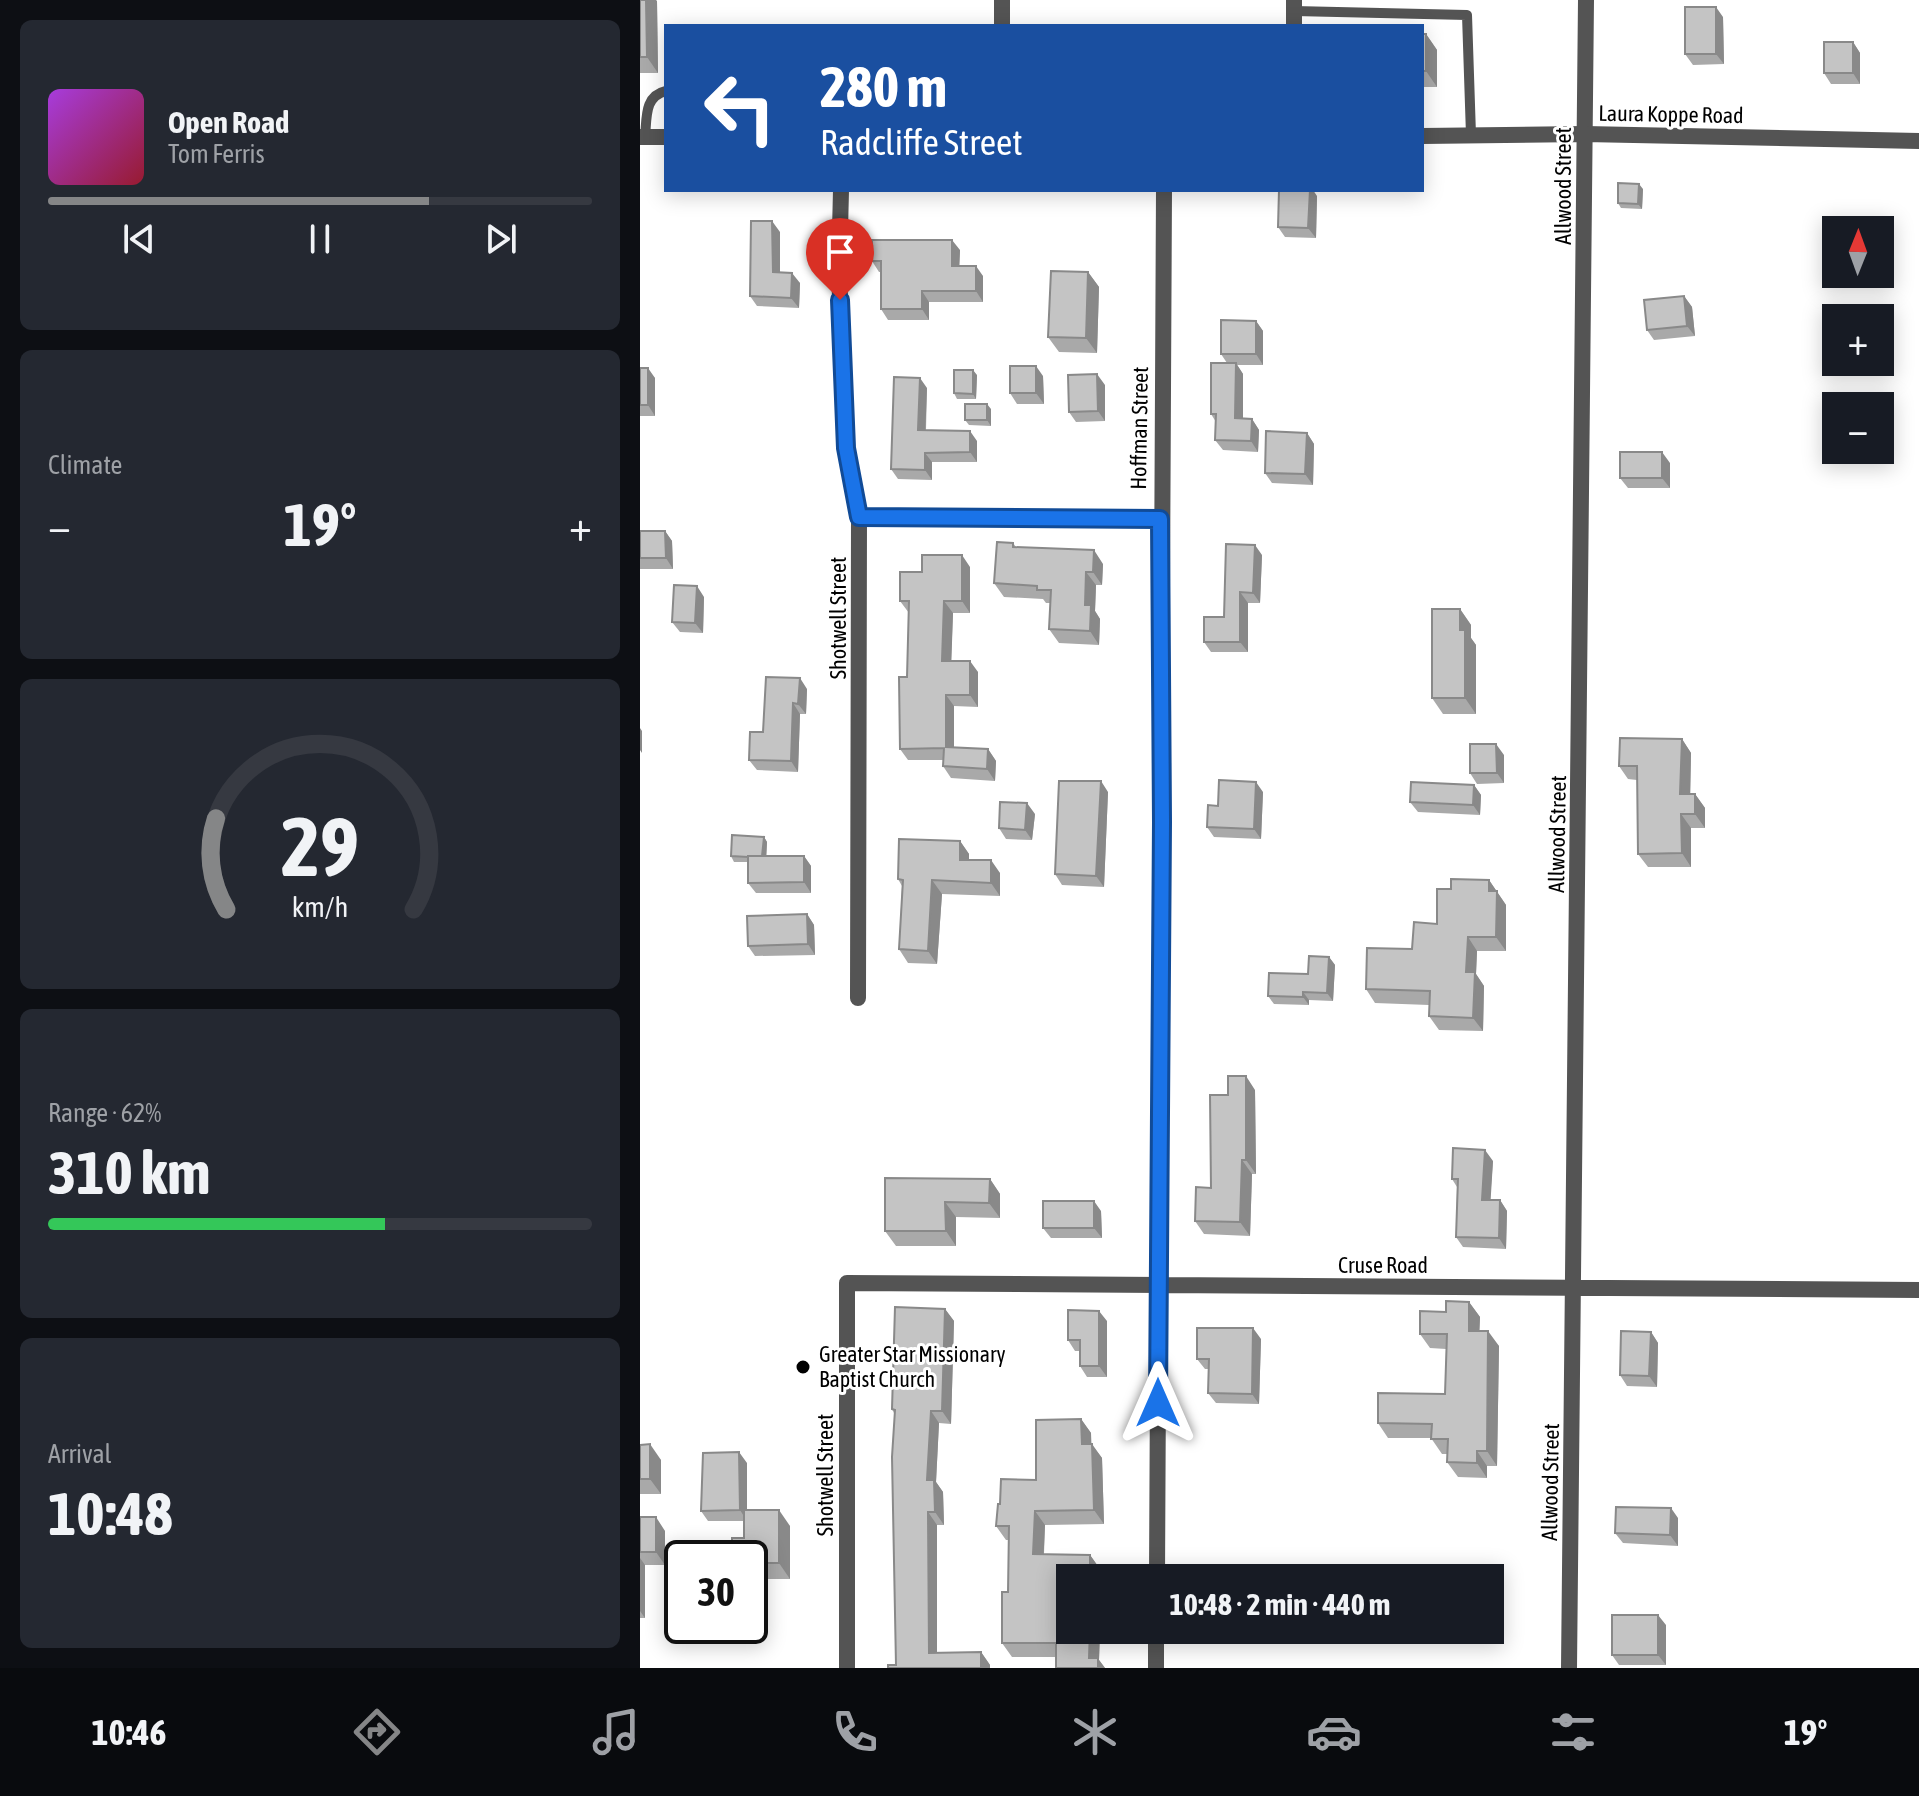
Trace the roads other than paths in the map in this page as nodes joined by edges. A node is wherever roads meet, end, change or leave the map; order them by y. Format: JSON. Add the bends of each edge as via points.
{"nodes":[{"id":1,"x":1002,"y":0,"type":"edge"},
{"id":2,"x":1586,"y":0,"type":"edge"},
{"id":3,"x":1294,"y":12,"type":"edge"},
{"id":4,"x":1002,"y":24,"type":"edge"},
{"id":5,"x":664,"y":92,"type":"edge"},
{"id":6,"x":1585,"y":134,"type":"junction"},
{"id":7,"x":1471,"y":135,"type":"junction"},
{"id":8,"x":1424,"y":136,"type":"edge"},
{"id":9,"x":642,"y":137,"type":"edge"},
{"id":10,"x":664,"y":137,"type":"edge"},
{"id":11,"x":1919,"y":141,"type":"edge"},
{"id":12,"x":841,"y":192,"type":"edge"},
{"id":13,"x":1164,"y":192,"type":"edge"},
{"id":14,"x":859,"y":517,"type":"junction"},
{"id":15,"x":1160,"y":519,"type":"junction"},
{"id":16,"x":858,"y":998,"type":"dead end"},
{"id":17,"x":847,"y":1283,"type":"joint"},
{"id":18,"x":1158,"y":1286,"type":"junction"},
{"id":19,"x":1575,"y":1288,"type":"junction"},
{"id":20,"x":1919,"y":1290,"type":"edge"},
{"id":21,"x":1157,"y":1564,"type":"edge"},
{"id":22,"x":1156,"y":1644,"type":"edge"},
{"id":23,"x":847,"y":1668,"type":"edge"},
{"id":24,"x":1156,"y":1668,"type":"edge"},
{"id":25,"x":1569,"y":1668,"type":"edge"}],
"edges":[{"from":1,"to":4,"type":"street"},
{"from":2,"to":6,"type":"street","name":"Allwood Street"},
{"from":3,"to":7,"type":"lane","via":[[1467,15]]},
{"from":5,"to":9,"type":"lane","via":[[648,104]]},
{"from":6,"to":7,"type":"street","name":"Laura Koppe Road"},
{"from":6,"to":11,"type":"street","name":"Laura Koppe Road"},
{"from":6,"to":19,"type":"street","name":"Allwood Street"},
{"from":7,"to":8,"type":"street","name":"Laura Koppe Road"},
{"from":9,"to":10,"type":"street"},
{"from":12,"to":14,"type":"street","name":"Shotwell Street","via":[[846,448]]},
{"from":13,"to":15,"type":"street","name":"Hoffman Street"},
{"from":14,"to":15,"type":"street"},
{"from":14,"to":16,"type":"street","name":"Shotwell Street"},
{"from":15,"to":18,"type":"street","name":"Hoffman Street"},
{"from":17,"to":18,"type":"street","name":"Cruse Road"},
{"from":17,"to":23,"type":"street","name":"Shotwell Street"},
{"from":18,"to":19,"type":"street","name":"Cruse Road"},
{"from":18,"to":21,"type":"street","name":"Hoffman Street"},
{"from":19,"to":20,"type":"street","name":"Cruse Road"},
{"from":19,"to":25,"type":"street","name":"Allwood Street"},
{"from":22,"to":24,"type":"street"}]}
